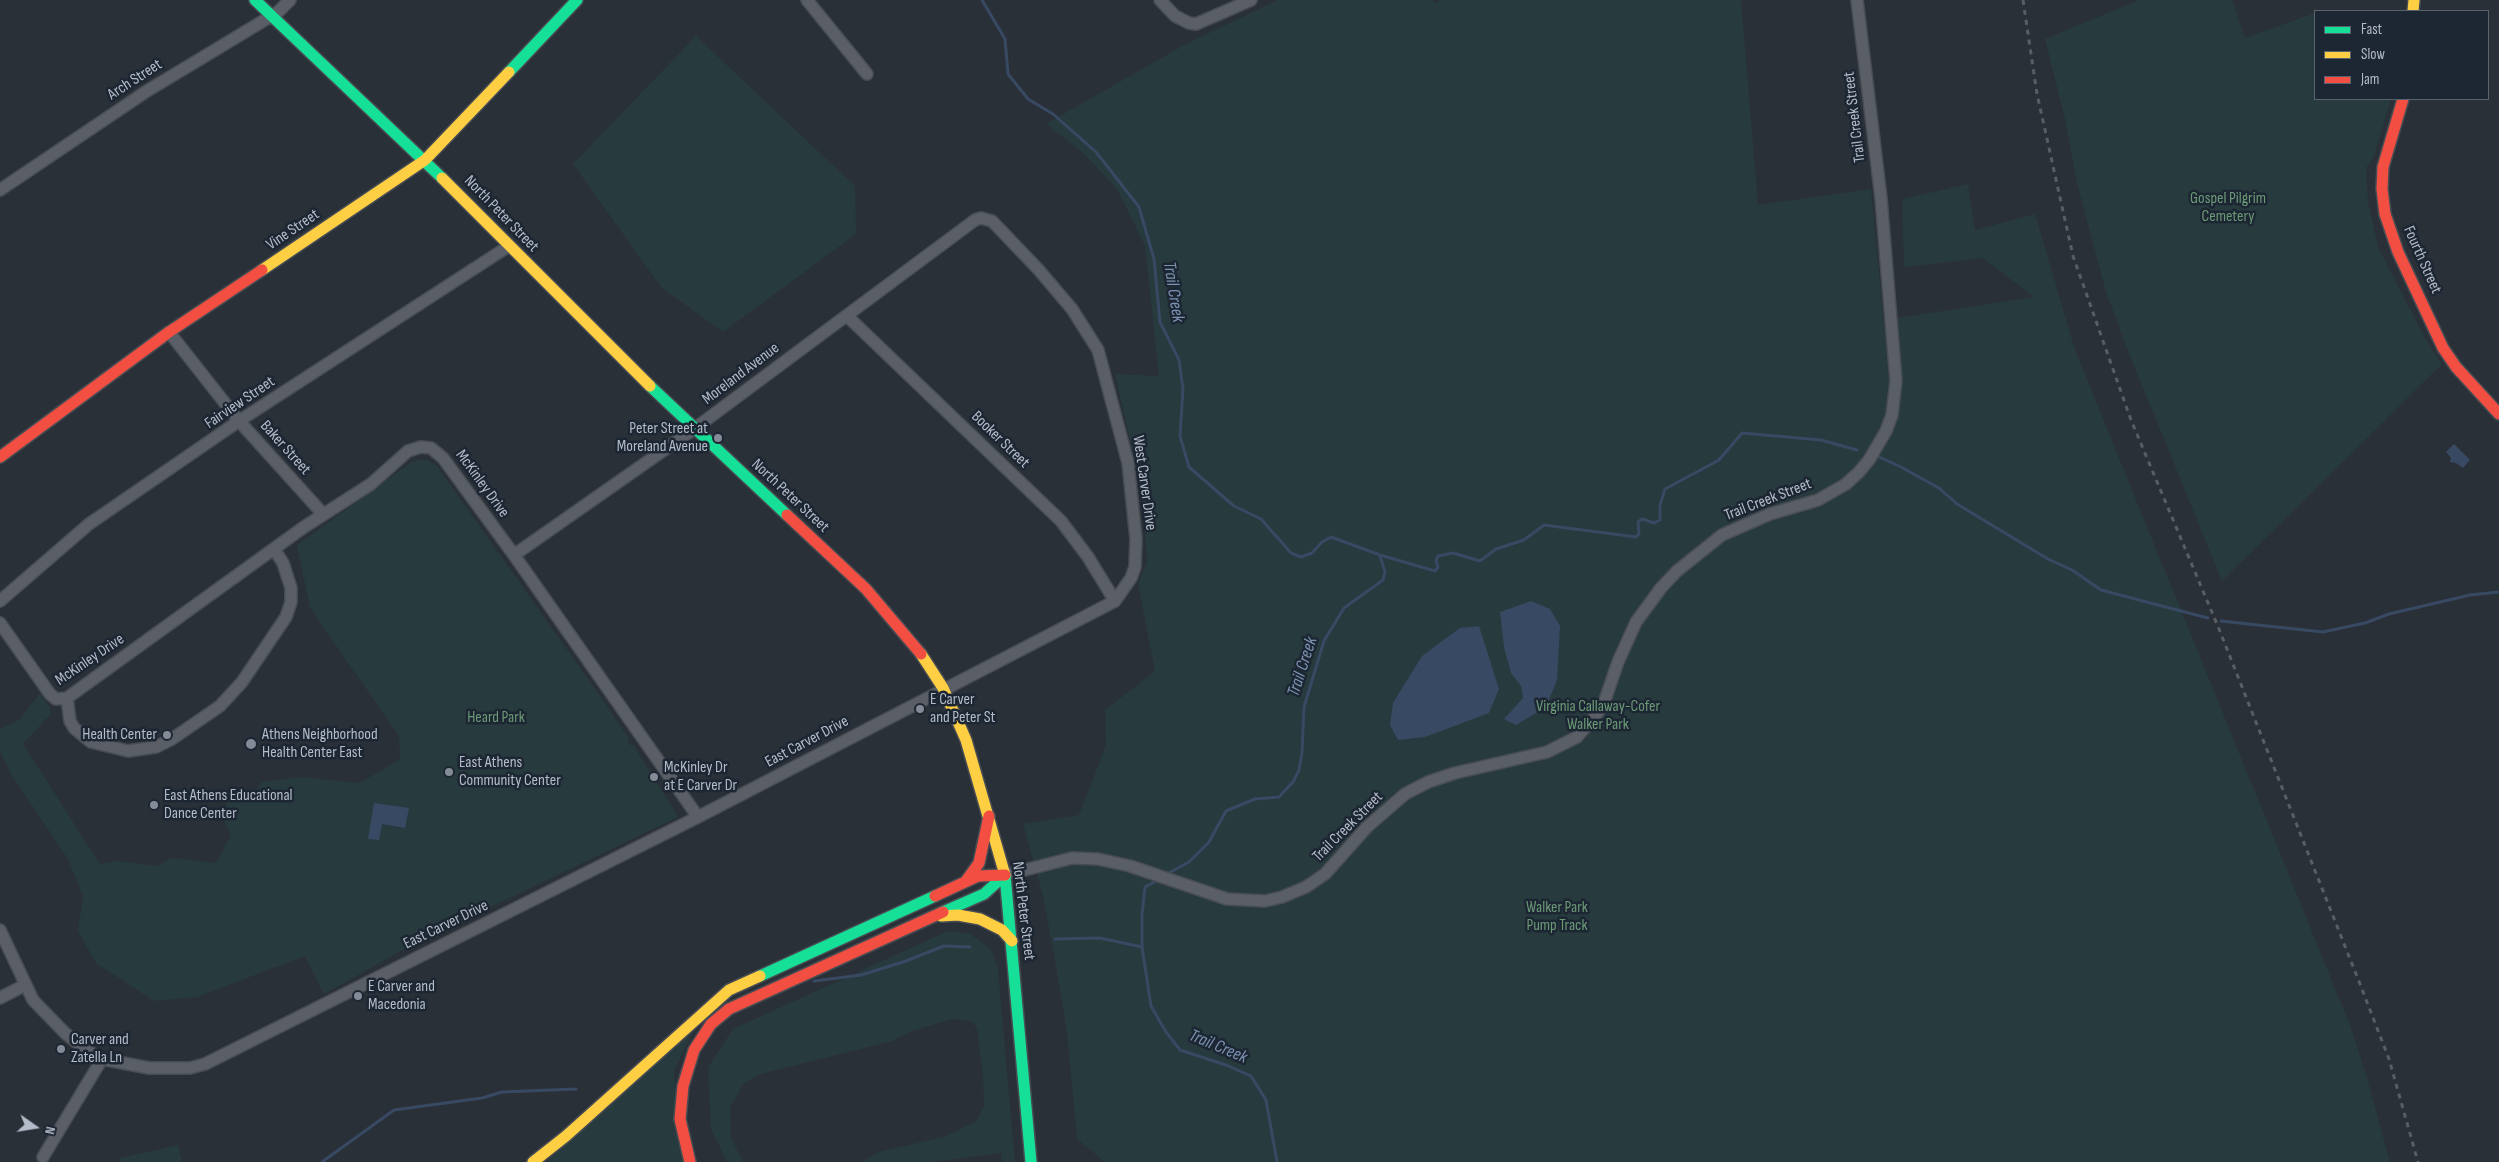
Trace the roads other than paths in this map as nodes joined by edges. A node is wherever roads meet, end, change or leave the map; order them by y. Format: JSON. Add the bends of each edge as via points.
{"nodes":[{"id":1,"x":255,"y":0,"type":"edge"},
{"id":2,"x":290,"y":0,"type":"edge"},
{"id":3,"x":577,"y":0,"type":"edge"},
{"id":4,"x":807,"y":0,"type":"edge"},
{"id":5,"x":1160,"y":0,"type":"edge"},
{"id":6,"x":1250,"y":0,"type":"edge"},
{"id":7,"x":1857,"y":0,"type":"edge"},
{"id":8,"x":271,"y":16,"type":"junction"},
{"id":9,"x":866,"y":74,"type":"dead end"},
{"id":10,"x":2403,"y":100,"type":"edge"},
{"id":11,"x":425,"y":160,"type":"junction"},
{"id":12,"x":0,"y":190,"type":"edge"},
{"id":13,"x":984,"y":218,"type":"joint"},
{"id":14,"x":509,"y":246,"type":"junction"},
{"id":15,"x":847,"y":316,"type":"junction"},
{"id":16,"x":169,"y":332,"type":"junction"},
{"id":17,"x":2499,"y":414,"type":"edge"},
{"id":18,"x":239,"y":421,"type":"junction"},
{"id":19,"x":694,"y":429,"type":"junction"},
{"id":20,"x":0,"y":457,"type":"edge"},
{"id":21,"x":323,"y":514,"type":"junction"},
{"id":22,"x":274,"y":549,"type":"junction"},
{"id":23,"x":514,"y":555,"type":"junction"},
{"id":24,"x":0,"y":601,"type":"edge"},
{"id":25,"x":1115,"y":601,"type":"junction"},
{"id":26,"x":0,"y":623,"type":"edge"},
{"id":27,"x":944,"y":688,"type":"junction"},
{"id":28,"x":62,"y":699,"type":"junction"},
{"id":29,"x":989,"y":816,"type":"junction"},
{"id":30,"x":698,"y":817,"type":"junction"},
{"id":31,"x":1005,"y":874,"type":"junction"},
{"id":32,"x":966,"y":881,"type":"junction"},
{"id":33,"x":932,"y":917,"type":"junction"},
{"id":34,"x":0,"y":930,"type":"edge"},
{"id":35,"x":1012,"y":941,"type":"junction"},
{"id":36,"x":25,"y":985,"type":"junction"},
{"id":37,"x":0,"y":998,"type":"edge"},
{"id":38,"x":102,"y":1059,"type":"junction"},
{"id":39,"x":43,"y":1157,"type":"dead end"},
{"id":40,"x":533,"y":1162,"type":"edge"},
{"id":41,"x":690,"y":1162,"type":"edge"},
{"id":42,"x":1032,"y":1162,"type":"edge"}],
"edges":[{"from":1,"to":8,"type":"main road","name":"North Peter Street"},
{"from":2,"to":8,"type":"street","name":"Arch Street"},
{"from":3,"to":11,"type":"main road","name":"Vine Street"},
{"from":4,"to":9,"type":"street"},
{"from":5,"to":6,"type":"street","via":[[1175,16],[1196,24]]},
{"from":7,"to":31,"type":"street","name":"Trail Creek Street","via":[[1881,198],[1896,381],[1892,415],[1886,431],[1869,460],[1846,484],[1722,535],[1677,571],[1636,622],[1598,714],[1577,737],[1547,752],[1456,773],[1405,794],[1367,827],[1325,874],[1306,887],[1282,897],[1250,902],[1203,893],[1130,866],[1072,858]]},
{"from":8,"to":11,"type":"main road","name":"North Peter Street"},
{"from":8,"to":12,"type":"street","name":"Arch Street","via":[[147,91]]},
{"from":10,"to":17,"type":"main road","name":"Fourth Street","via":[[2383,166],[2384,214],[2443,348]]},
{"from":11,"to":14,"type":"main road","name":"North Peter Street"},
{"from":11,"to":16,"type":"main road","name":"Vine Street"},
{"from":13,"to":15,"type":"street","name":"Moreland Avenue","via":[[975,220]]},
{"from":13,"to":25,"type":"street","name":"West Carver Drive","via":[[992,222],[1038,268],[1072,309],[1089,333],[1104,369],[1128,463],[1136,539],[1131,578]]},
{"from":14,"to":18,"type":"street","name":"Fairview Street"},
{"from":14,"to":19,"type":"main road","name":"North Peter Street"},
{"from":15,"to":19,"type":"street","name":"Moreland Avenue"},
{"from":15,"to":25,"type":"street","name":"Booker Street","via":[[1061,521]]},
{"from":16,"to":18,"type":"street","name":"Baker Street"},
{"from":16,"to":20,"type":"main road","name":"Vine Street"},
{"from":18,"to":21,"type":"street","name":"Baker Street"},
{"from":18,"to":24,"type":"street","name":"Fairview Street","via":[[89,524]]},
{"from":19,"to":23,"type":"street","name":"Moreland Avenue"},
{"from":19,"to":27,"type":"main road","name":"North Peter Street","via":[[866,589],[919,651]]},
{"from":21,"to":22,"type":"street","name":"McKinley Drive"},
{"from":21,"to":23,"type":"street","name":"McKinley Drive","via":[[371,484],[408,451],[431,448],[443,458]]},
{"from":22,"to":28,"type":"street","name":"McKinley Drive"},
{"from":22,"to":28,"type":"street","via":[[292,588],[286,617],[242,682],[220,706],[156,747],[128,751],[91,742],[74,728]]},
{"from":23,"to":30,"type":"street","name":"McKinley Drive"},
{"from":25,"to":27,"type":"street","name":"West Carver Drive"},
{"from":26,"to":28,"type":"street","via":[[50,694]]},
{"from":27,"to":29,"type":"main road","name":"North Peter Street","via":[[966,740]]},
{"from":27,"to":30,"type":"street","name":"East Carver Drive"},
{"from":29,"to":31,"type":"main road","name":"North Peter Street"},
{"from":29,"to":32,"type":"main road","via":[[979,863]]},
{"from":30,"to":38,"type":"street","name":"East Carver Drive","via":[[205,1064],[190,1068],[156,1068]]},
{"from":31,"to":32,"type":"main road","via":[[978,876]]},
{"from":31,"to":33,"type":"main road","via":[[984,894]]},
{"from":31,"to":35,"type":"main road","name":"North Peter Street"},
{"from":32,"to":40,"type":"main road","via":[[729,990]]},
{"from":33,"to":35,"type":"main road","via":[[958,915],[980,919],[1002,930]]},
{"from":33,"to":41,"type":"main road","via":[[729,1009],[712,1024],[694,1050],[683,1086],[680,1119]]},
{"from":34,"to":36,"type":"street","name":"East Carver Drive"},
{"from":35,"to":42,"type":"main road","name":"North Peter Street"},
{"from":36,"to":37,"type":"street"},
{"from":36,"to":38,"type":"street","name":"East Carver Drive","via":[[33,1000],[65,1033]]},
{"from":38,"to":39,"type":"street"}]}
